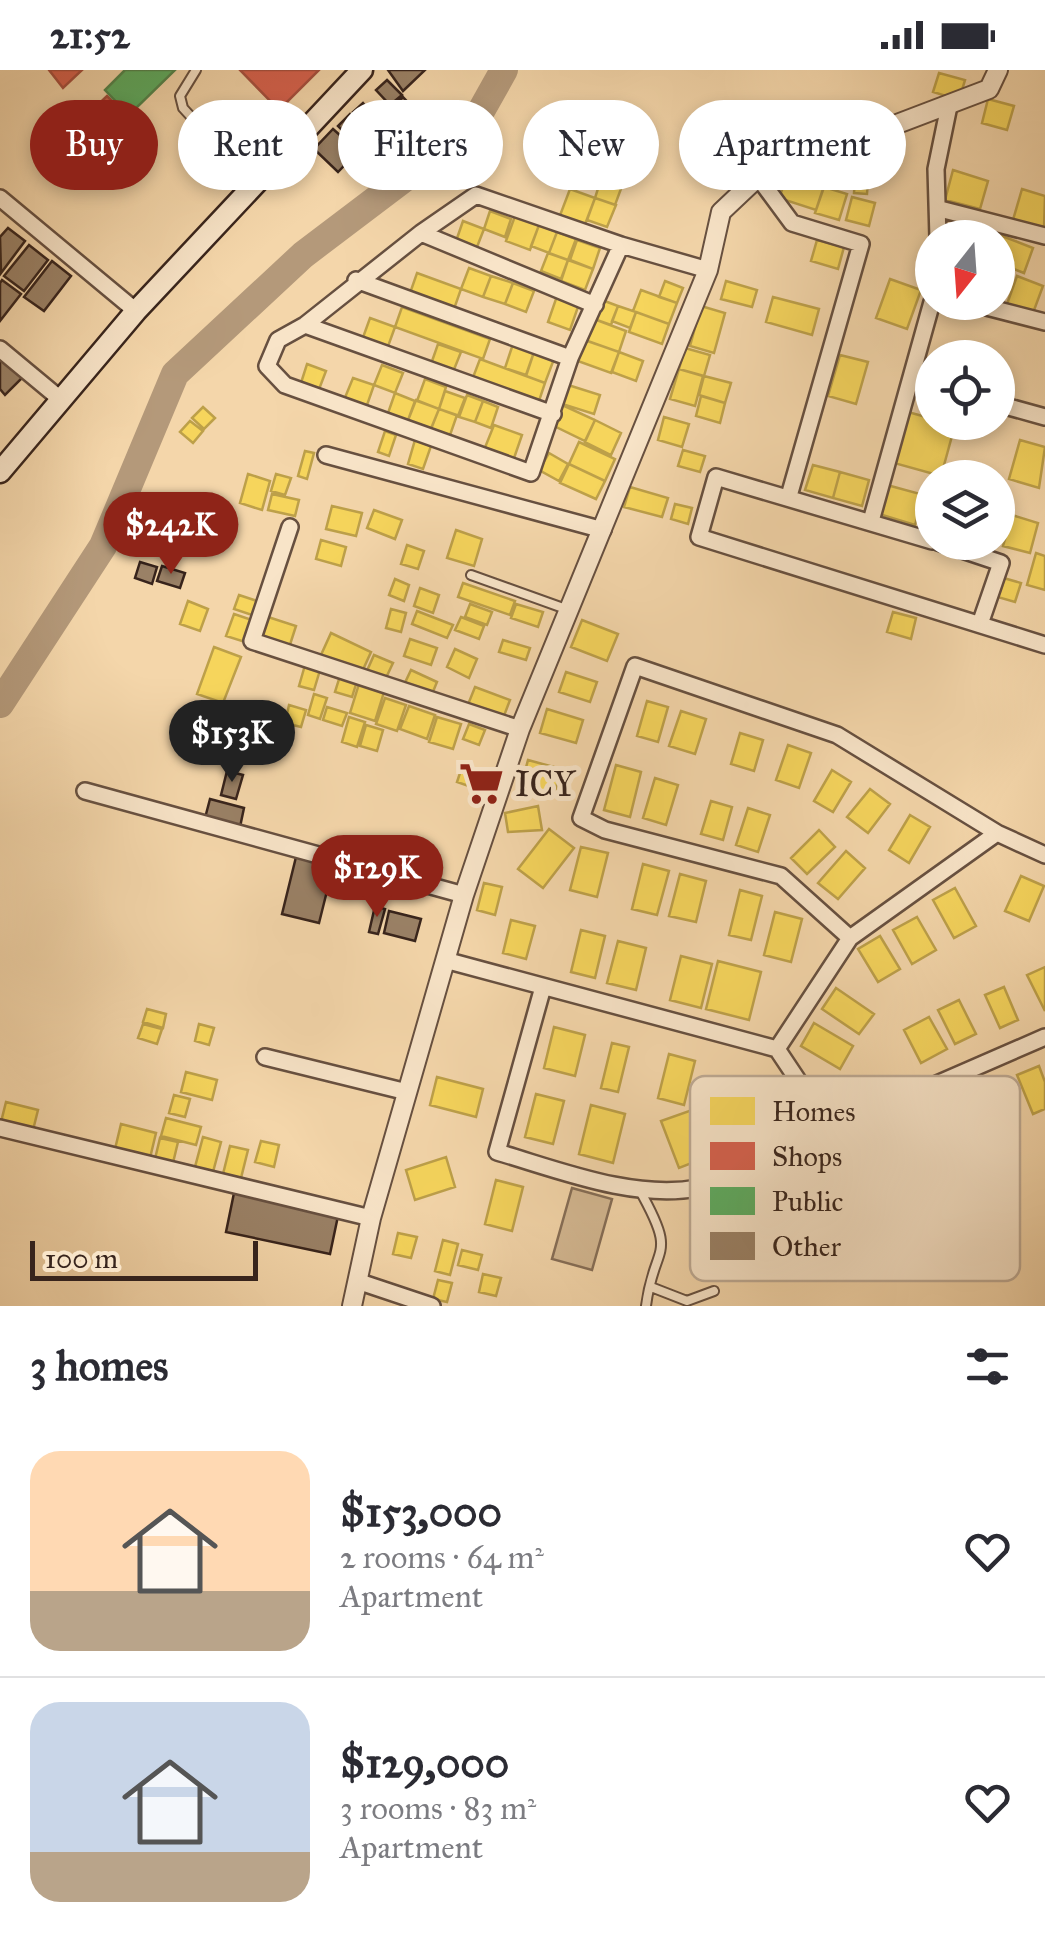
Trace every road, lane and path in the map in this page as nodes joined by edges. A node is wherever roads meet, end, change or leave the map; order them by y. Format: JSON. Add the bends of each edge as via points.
{"nodes":[{"id":1,"x":196,"y":70,"type":"edge"},
{"id":2,"x":362,"y":70,"type":"edge"},
{"id":3,"x":998,"y":70,"type":"edge"},
{"id":4,"x":181,"y":100,"type":"edge"},
{"id":5,"x":949,"y":106,"type":"junction"},
{"id":6,"x":318,"y":117,"type":"edge"},
{"id":7,"x":906,"y":122,"type":"edge"},
{"id":8,"x":250,"y":190,"type":"edge"},
{"id":9,"x":744,"y":190,"type":"edge"},
{"id":10,"x":768,"y":190,"type":"edge"},
{"id":11,"x":0,"y":198,"type":"edge"},
{"id":12,"x":940,"y":209,"type":"junction"},
{"id":13,"x":939,"y":220,"type":"edge"},
{"id":14,"x":421,"y":233,"type":"junction"},
{"id":15,"x":1045,"y":236,"type":"edge"},
{"id":16,"x":621,"y":245,"type":"junction"},
{"id":17,"x":708,"y":270,"type":"junction"},
{"id":18,"x":356,"y":280,"type":"junction"},
{"id":19,"x":594,"y":304,"type":"junction"},
{"id":20,"x":136,"y":311,"type":"junction"},
{"id":21,"x":1015,"y":314,"type":"edge"},
{"id":22,"x":928,"y":320,"type":"edge"},
{"id":23,"x":1045,"y":322,"type":"edge"},
{"id":24,"x":305,"y":325,"type":"junction"},
{"id":25,"x":0,"y":349,"type":"edge"},
{"id":26,"x":570,"y":358,"type":"junction"},
{"id":27,"x":913,"y":382,"type":"joint"},
{"id":28,"x":58,"y":398,"type":"junction"},
{"id":29,"x":1015,"y":409,"type":"edge"},
{"id":30,"x":552,"y":414,"type":"junction"},
{"id":31,"x":1045,"y":417,"type":"edge"},
{"id":32,"x":326,"y":455,"type":"dead end"},
{"id":33,"x":0,"y":472,"type":"edge"},
{"id":34,"x":532,"y":473,"type":"junction"},
{"id":35,"x":789,"y":496,"type":"junction"},
{"id":36,"x":514,"y":504,"type":"junction"},
{"id":37,"x":871,"y":521,"type":"junction"},
{"id":38,"x":290,"y":526,"type":"dead end"},
{"id":39,"x":603,"y":530,"type":"junction"},
{"id":40,"x":915,"y":535,"type":"edge"},
{"id":41,"x":991,"y":560,"type":"edge"},
{"id":42,"x":472,"y":575,"type":"dead end"},
{"id":43,"x":568,"y":610,"type":"junction"},
{"id":44,"x":980,"y":624,"type":"junction"},
{"id":45,"x":1045,"y":645,"type":"edge"},
{"id":46,"x":520,"y":729,"type":"junction"},
{"id":47,"x":85,"y":791,"type":"dead end"},
{"id":48,"x":997,"y":833,"type":"junction"},
{"id":49,"x":1045,"y":855,"type":"edge"},
{"id":50,"x":464,"y":895,"type":"junction"},
{"id":51,"x":850,"y":938,"type":"junction"},
{"id":52,"x":445,"y":960,"type":"junction"},
{"id":53,"x":543,"y":987,"type":"junction"},
{"id":54,"x":1045,"y":1036,"type":"edge"},
{"id":55,"x":777,"y":1048,"type":"junction"},
{"id":56,"x":265,"y":1057,"type":"dead end"},
{"id":57,"x":797,"y":1076,"type":"edge"},
{"id":58,"x":953,"y":1076,"type":"edge"},
{"id":59,"x":407,"y":1092,"type":"junction"},
{"id":60,"x":0,"y":1128,"type":"edge"},
{"id":61,"x":640,"y":1189,"type":"junction"},
{"id":62,"x":690,"y":1189,"type":"edge"},
{"id":63,"x":370,"y":1218,"type":"junction"},
{"id":64,"x":357,"y":1281,"type":"junction"},
{"id":65,"x":651,"y":1287,"type":"junction"},
{"id":66,"x":714,"y":1290,"type":"dead end"},
{"id":67,"x":686,"y":1304,"type":"edge"},
{"id":68,"x":352,"y":1306,"type":"edge"},
{"id":69,"x":432,"y":1306,"type":"edge"},
{"id":70,"x":646,"y":1306,"type":"edge"}],
"edges":[{"from":1,"to":4,"type":"lane"},
{"from":2,"to":6,"type":"main road"},
{"from":3,"to":5,"type":"street","via":[[989,89]]},
{"from":5,"to":7,"type":"street"},
{"from":5,"to":12,"type":"street","via":[[936,169]]},
{"from":8,"to":20,"type":"main road"},
{"from":9,"to":17,"type":"street","via":[[721,212]]},
{"from":10,"to":35,"type":"street","via":[[792,223],[861,244]]},
{"from":11,"to":20,"type":"street"},
{"from":12,"to":13,"type":"street"},
{"from":12,"to":15,"type":"street"},
{"from":14,"to":16,"type":"street","via":[[476,195]]},
{"from":14,"to":18,"type":"street"},
{"from":14,"to":19,"type":"street"},
{"from":16,"to":17,"type":"street"},
{"from":16,"to":19,"type":"street"},
{"from":17,"to":39,"type":"street"},
{"from":18,"to":24,"type":"street"},
{"from":18,"to":26,"type":"street"},
{"from":19,"to":26,"type":"street"},
{"from":20,"to":28,"type":"main road"},
{"from":21,"to":23,"type":"street"},
{"from":22,"to":27,"type":"street"},
{"from":24,"to":30,"type":"street"},
{"from":24,"to":34,"type":"street","via":[[278,340],[267,366],[285,385]]},
{"from":25,"to":28,"type":"street"},
{"from":26,"to":30,"type":"street"},
{"from":27,"to":37,"type":"street"},
{"from":28,"to":33,"type":"main road"},
{"from":29,"to":31,"type":"street"},
{"from":30,"to":34,"type":"street"},
{"from":32,"to":36,"type":"street"},
{"from":34,"to":36,"type":"street"},
{"from":35,"to":37,"type":"street"},
{"from":35,"to":44,"type":"street","via":[[716,477],[700,537]]},
{"from":36,"to":39,"type":"street"},
{"from":37,"to":40,"type":"street"},
{"from":38,"to":46,"type":"street","via":[[252,642]]},
{"from":39,"to":43,"type":"street"},
{"from":41,"to":44,"type":"street","via":[[1000,563]]},
{"from":42,"to":43,"type":"lane"},
{"from":43,"to":46,"type":"street"},
{"from":44,"to":45,"type":"street"},
{"from":46,"to":50,"type":"street"},
{"from":47,"to":50,"type":"street"},
{"from":48,"to":49,"type":"street"},
{"from":48,"to":51,"type":"street"},
{"from":48,"to":51,"type":"street","via":[[837,735],[635,666],[581,818],[781,876]]},
{"from":50,"to":52,"type":"street"},
{"from":51,"to":55,"type":"street"},
{"from":52,"to":53,"type":"street"},
{"from":52,"to":59,"type":"street"},
{"from":53,"to":55,"type":"street"},
{"from":53,"to":61,"type":"street","via":[[497,1152]]},
{"from":54,"to":58,"type":"street"},
{"from":55,"to":57,"type":"street"},
{"from":56,"to":59,"type":"street"},
{"from":59,"to":63,"type":"street"},
{"from":60,"to":63,"type":"street"},
{"from":61,"to":62,"type":"street"},
{"from":61,"to":65,"type":"lane","via":[[660,1226],[664,1251]]},
{"from":63,"to":64,"type":"street"},
{"from":64,"to":68,"type":"street"},
{"from":64,"to":69,"type":"street"},
{"from":65,"to":67,"type":"lane"},
{"from":65,"to":70,"type":"lane"},
{"from":66,"to":67,"type":"lane"}]}
